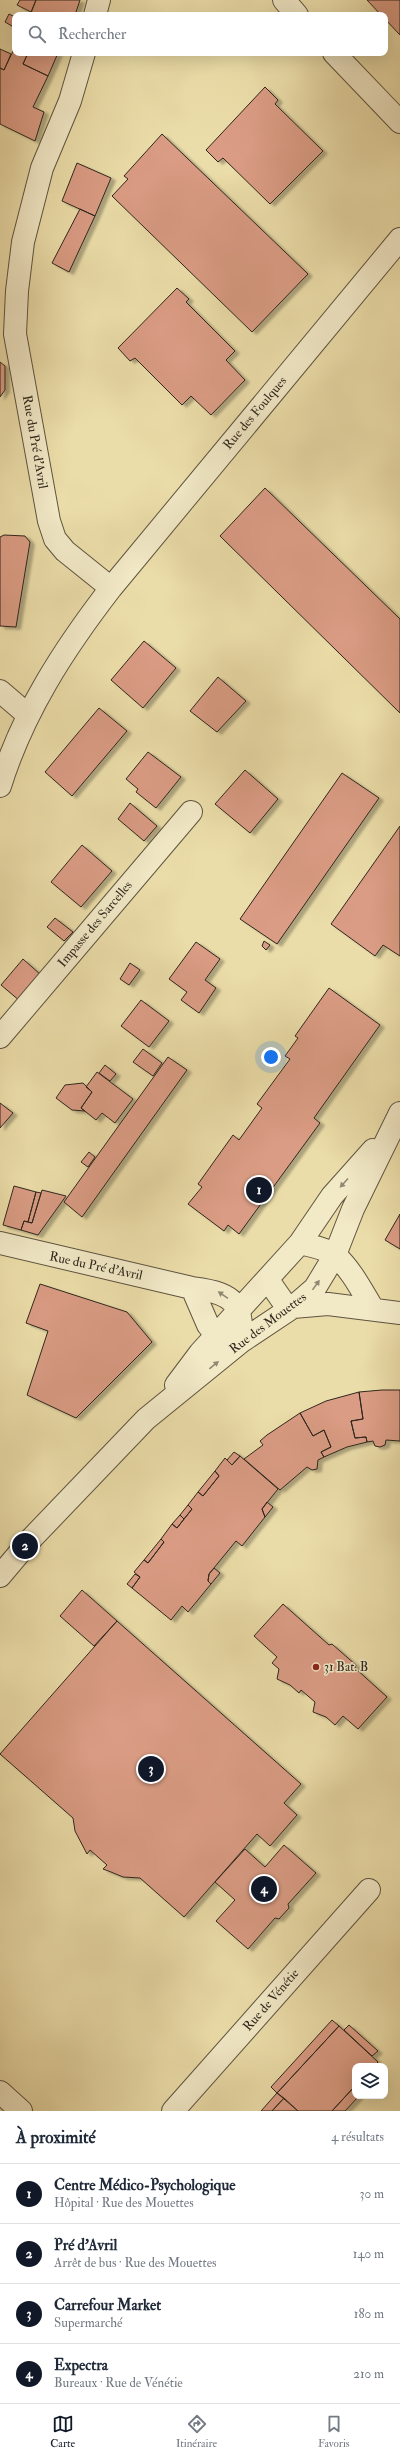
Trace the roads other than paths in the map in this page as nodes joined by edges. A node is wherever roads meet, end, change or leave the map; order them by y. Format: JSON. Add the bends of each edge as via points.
{"nodes":[{"id":1,"x":99,"y":0,"type":"edge"},
{"id":2,"x":284,"y":0,"type":"edge"},
{"id":3,"x":96,"y":12,"type":"edge"},
{"id":4,"x":294,"y":12,"type":"edge"},
{"id":5,"x":83,"y":56,"type":"edge"},
{"id":6,"x":337,"y":56,"type":"edge"},
{"id":7,"x":400,"y":122,"type":"edge"},
{"id":8,"x":400,"y":239,"type":"edge"},
{"id":9,"x":111,"y":588,"type":"junction"},
{"id":10,"x":0,"y":691,"type":"edge"},
{"id":11,"x":28,"y":715,"type":"junction"},
{"id":12,"x":0,"y":786,"type":"edge"},
{"id":13,"x":191,"y":812,"type":"dead end"},
{"id":14,"x":0,"y":1037,"type":"edge"},
{"id":15,"x":400,"y":1113,"type":"edge"},
{"id":16,"x":389,"y":1133,"type":"junction"},
{"id":17,"x":0,"y":1243,"type":"edge"},
{"id":18,"x":300,"y":1243,"type":"junction"},
{"id":19,"x":335,"y":1255,"type":"junction"},
{"id":20,"x":268,"y":1280,"type":"junction"},
{"id":21,"x":192,"y":1288,"type":"junction"},
{"id":22,"x":293,"y":1307,"type":"junction"},
{"id":23,"x":373,"y":1309,"type":"junction"},
{"id":24,"x":239,"y":1312,"type":"junction"},
{"id":25,"x":400,"y":1313,"type":"edge"},
{"id":26,"x":217,"y":1336,"type":"junction"},
{"id":27,"x":242,"y":1342,"type":"junction"},
{"id":28,"x":161,"y":1405,"type":"junction"},
{"id":29,"x":0,"y":1576,"type":"edge"},
{"id":30,"x":369,"y":1890,"type":"dead end"},
{"id":31,"x":173,"y":2111,"type":"edge"}],
"edges":[{"from":1,"to":3,"type":"street"},
{"from":2,"to":4,"type":"street"},
{"from":5,"to":9,"type":"street","name":"Rue du Pré d'Avril","via":[[70,101],[42,168],[25,235],[17,291],[15,334],[48,517],[55,539],[65,551]]},
{"from":6,"to":7,"type":"street"},
{"from":8,"to":9,"type":"street","name":"Rue des Foulques"},
{"from":9,"to":11,"type":"street","via":[[69,643]]},
{"from":10,"to":11,"type":"street"},
{"from":11,"to":12,"type":"street","via":[[10,755]]},
{"from":13,"to":14,"type":"street","name":"Impasse des Sarcelles"},
{"from":15,"to":16,"type":"street","name":"Rue des Mouettes"},
{"from":16,"to":18,"type":"street","name":"Rue des Mouettes","one_way":true,"via":[[332,1196]]},
{"from":16,"to":19,"type":"street","name":"Rue des Mouettes","via":[[353,1209]]},
{"from":17,"to":21,"type":"street","name":"Rue du Pré d'Avril"},
{"from":18,"to":19,"type":"street","via":[[321,1248]]},
{"from":18,"to":20,"type":"street","name":"Rue des Mouettes"},
{"from":22,"to":19,"type":"street","name":"Rue des Mouettes","one_way":true,"via":[[315,1288]]},
{"from":19,"to":23,"type":"street"},
{"from":20,"to":22,"type":"street","via":[[284,1303]]},
{"from":20,"to":24,"type":"street","name":"Rue des Mouettes"},
{"from":24,"to":21,"type":"street","name":"Rue du Pré d'Avril","one_way":true,"via":[[229,1299],[216,1291]]},
{"from":21,"to":26,"type":"street","via":[[208,1326]]},
{"from":22,"to":23,"type":"street","via":[[328,1304]]},
{"from":22,"to":27,"type":"street","name":"Rue des Mouettes"},
{"from":23,"to":25,"type":"street"},
{"from":24,"to":26,"type":"street","name":"Rue des Mouettes"},
{"from":24,"to":27,"type":"street"},
{"from":26,"to":27,"type":"street"},
{"from":26,"to":28,"type":"street","name":"Rue des Mouettes","via":[[200,1353]]},
{"from":28,"to":27,"type":"street","name":"Rue des Mouettes","one_way":true},
{"from":28,"to":29,"type":"street","name":"Rue des Mouettes","via":[[32,1538]]},
{"from":30,"to":31,"type":"street","name":"Rue de Vénétie"}]}
